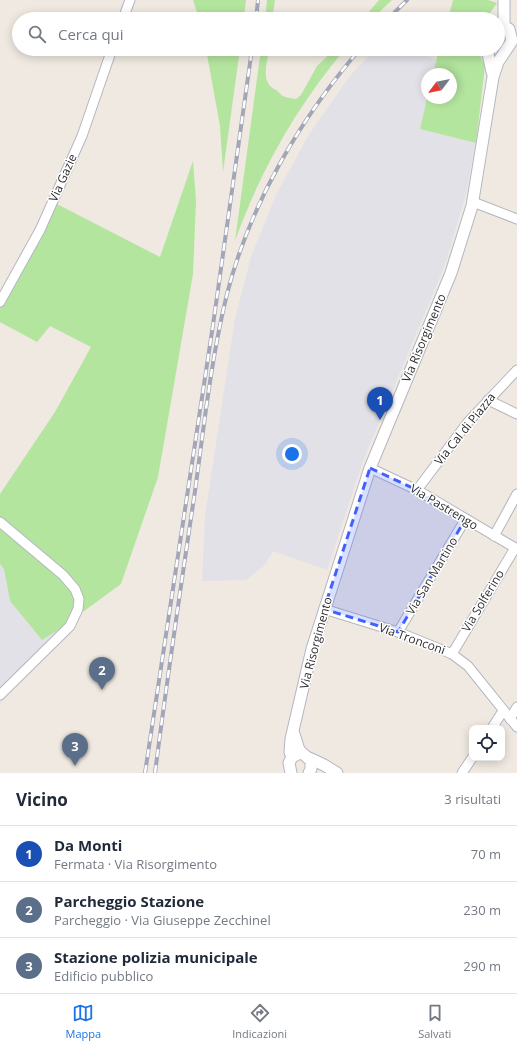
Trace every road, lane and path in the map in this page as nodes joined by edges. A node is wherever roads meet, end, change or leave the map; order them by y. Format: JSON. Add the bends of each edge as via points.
{"nodes":[{"id":1,"x":130,"y":0,"type":"edge"},
{"id":2,"x":504,"y":0,"type":"edge"},
{"id":3,"x":126,"y":12,"type":"edge"},
{"id":4,"x":504,"y":12,"type":"edge"},
{"id":5,"x":505,"y":27,"type":"edge"},
{"id":6,"x":511,"y":47,"type":"edge"},
{"id":7,"x":110,"y":56,"type":"edge"},
{"id":8,"x":490,"y":56,"type":"edge"},
{"id":9,"x":503,"y":56,"type":"edge"},
{"id":10,"x":493,"y":76,"type":"junction"},
{"id":11,"x":473,"y":202,"type":"junction"},
{"id":12,"x":517,"y":218,"type":"edge"},
{"id":13,"x":0,"y":302,"type":"edge"},
{"id":14,"x":517,"y":370,"type":"edge"},
{"id":15,"x":488,"y":400,"type":"junction"},
{"id":16,"x":517,"y":414,"type":"edge"},
{"id":17,"x":370,"y":468,"type":"junction"},
{"id":18,"x":417,"y":490,"type":"junction"},
{"id":19,"x":517,"y":494,"type":"edge"},
{"id":20,"x":465,"y":520,"type":"junction"},
{"id":21,"x":0,"y":522,"type":"edge"},
{"id":22,"x":494,"y":536,"type":"junction"},
{"id":23,"x":516,"y":548,"type":"edge"},
{"id":24,"x":324,"y":609,"type":"junction"},
{"id":25,"x":398,"y":632,"type":"junction"},
{"id":26,"x":452,"y":654,"type":"junction"},
{"id":27,"x":0,"y":695,"type":"edge"},
{"id":28,"x":517,"y":707,"type":"edge"},
{"id":29,"x":503,"y":711,"type":"junction"},
{"id":30,"x":510,"y":719,"type":"junction"},
{"id":31,"x":494,"y":725,"type":"edge"},
{"id":32,"x":517,"y":727,"type":"edge"},
{"id":33,"x":301,"y":757,"type":"junction"},
{"id":34,"x":470,"y":761,"type":"edge"},
{"id":35,"x":289,"y":772,"type":"edge"},
{"id":36,"x":309,"y":773,"type":"edge"},
{"id":37,"x":331,"y":773,"type":"edge"},
{"id":38,"x":337,"y":773,"type":"edge"},
{"id":39,"x":462,"y":773,"type":"edge"}],
"edges":[{"from":1,"to":3,"type":"street"},
{"from":2,"to":4,"type":"street"},
{"from":5,"to":6,"type":"street","via":[[512,37]]},
{"from":7,"to":13,"type":"street","name":"Via Gazie","via":[[82,136],[43,223]]},
{"from":8,"to":10,"type":"street","name":"Via Risorgimento"},
{"from":9,"to":10,"type":"street","name":"Via Risorgimento"},
{"from":10,"to":11,"type":"street","name":"Via Risorgimento"},
{"from":11,"to":12,"type":"street"},
{"from":11,"to":17,"type":"street","name":"Via Risorgimento","via":[[451,273]]},
{"from":14,"to":15,"type":"street","name":"Via Cal di Piazza"},
{"from":15,"to":16,"type":"street"},
{"from":15,"to":18,"type":"street","name":"Via Cal di Piazza","via":[[456,437]]},
{"from":17,"to":18,"type":"street","name":"Via Pastrengo"},
{"from":17,"to":24,"type":"street","name":"Via Risorgimento"},
{"from":18,"to":20,"type":"street","name":"Via Pastrengo"},
{"from":19,"to":22,"type":"street"},
{"from":20,"to":22,"type":"street","name":"Via Pastrengo"},
{"from":20,"to":25,"type":"street","name":"Via San Martino"},
{"from":21,"to":27,"type":"street","via":[[63,575],[79,599],[78,609],[70,626]]},
{"from":22,"to":23,"type":"street","name":"Via Pastrengo"},
{"from":23,"to":26,"type":"street","name":"Via Solferino"},
{"from":24,"to":25,"type":"street","name":"Via Tronconi"},
{"from":24,"to":33,"type":"street","name":"Via Risorgimento","via":[[312,649],[294,732]]},
{"from":25,"to":26,"type":"street","name":"Via Tronconi"},
{"from":26,"to":29,"type":"street","name":"Via Tronconi","via":[[468,666]]},
{"from":28,"to":30,"type":"street"},
{"from":29,"to":30,"type":"street","name":"Via Tronconi"},
{"from":29,"to":31,"type":"street"},
{"from":30,"to":32,"type":"street","name":"Via Tronconi"},
{"from":33,"to":35,"type":"street","via":[[289,763]]},
{"from":33,"to":36,"type":"street","name":"Via Risorgimento","via":[[312,765]]},
{"from":33,"to":38,"type":"street","via":[[324,765]]},
{"from":34,"to":39,"type":"street"},
{"from":36,"to":37,"type":"street"}]}
